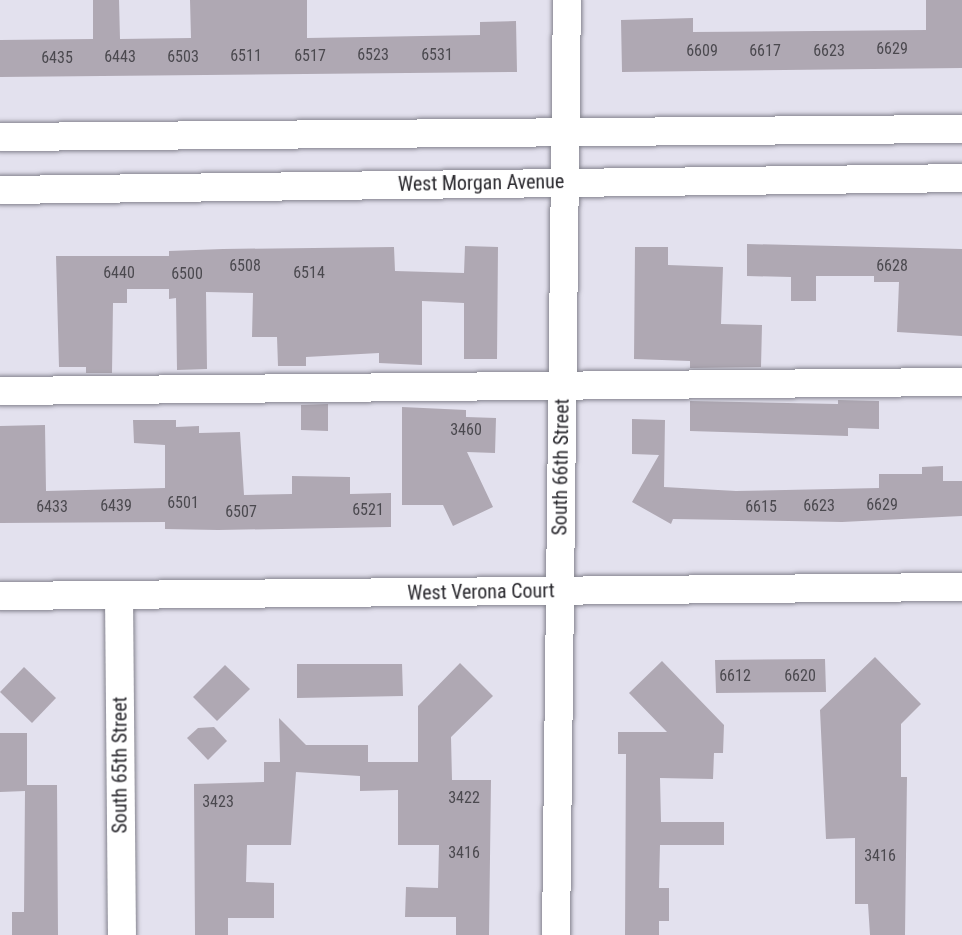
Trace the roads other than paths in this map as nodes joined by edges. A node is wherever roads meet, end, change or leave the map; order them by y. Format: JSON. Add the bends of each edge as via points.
{"nodes":[{"id":1,"x":567,"y":0,"type":"edge"},
{"id":2,"x":962,"y":129,"type":"edge"},
{"id":3,"x":565,"y":130,"type":"junction"},
{"id":4,"x":0,"y":137,"type":"edge"},
{"id":5,"x":962,"y":178,"type":"edge"},
{"id":6,"x":564,"y":182,"type":"junction"},
{"id":7,"x":0,"y":190,"type":"edge"},
{"id":8,"x":962,"y":382,"type":"edge"},
{"id":9,"x":562,"y":387,"type":"junction"},
{"id":10,"x":0,"y":391,"type":"edge"},
{"id":11,"x":962,"y":587,"type":"edge"},
{"id":12,"x":560,"y":591,"type":"junction"},
{"id":13,"x":119,"y":595,"type":"junction"},
{"id":14,"x":0,"y":596,"type":"edge"},
{"id":15,"x":122,"y":935,"type":"edge"},
{"id":16,"x":556,"y":935,"type":"edge"}],
"edges":[{"from":1,"to":3,"type":"street","name":"South 66th Street"},
{"from":2,"to":3,"type":"street"},
{"from":3,"to":4,"type":"street"},
{"from":3,"to":6,"type":"street","name":"South 66th Street"},
{"from":5,"to":6,"type":"street","name":"West Morgan Avenue"},
{"from":6,"to":7,"type":"street","name":"West Morgan Avenue"},
{"from":6,"to":9,"type":"street","name":"South 66th Street"},
{"from":8,"to":9,"type":"street"},
{"from":9,"to":10,"type":"street"},
{"from":9,"to":12,"type":"street","name":"South 66th Street"},
{"from":11,"to":12,"type":"street","name":"West Verona Court"},
{"from":12,"to":13,"type":"street","name":"West Verona Court"},
{"from":12,"to":16,"type":"street","name":"South 66th Street"},
{"from":13,"to":14,"type":"street","name":"West Verona Court"},
{"from":13,"to":15,"type":"street","name":"South 65th Street"}]}
